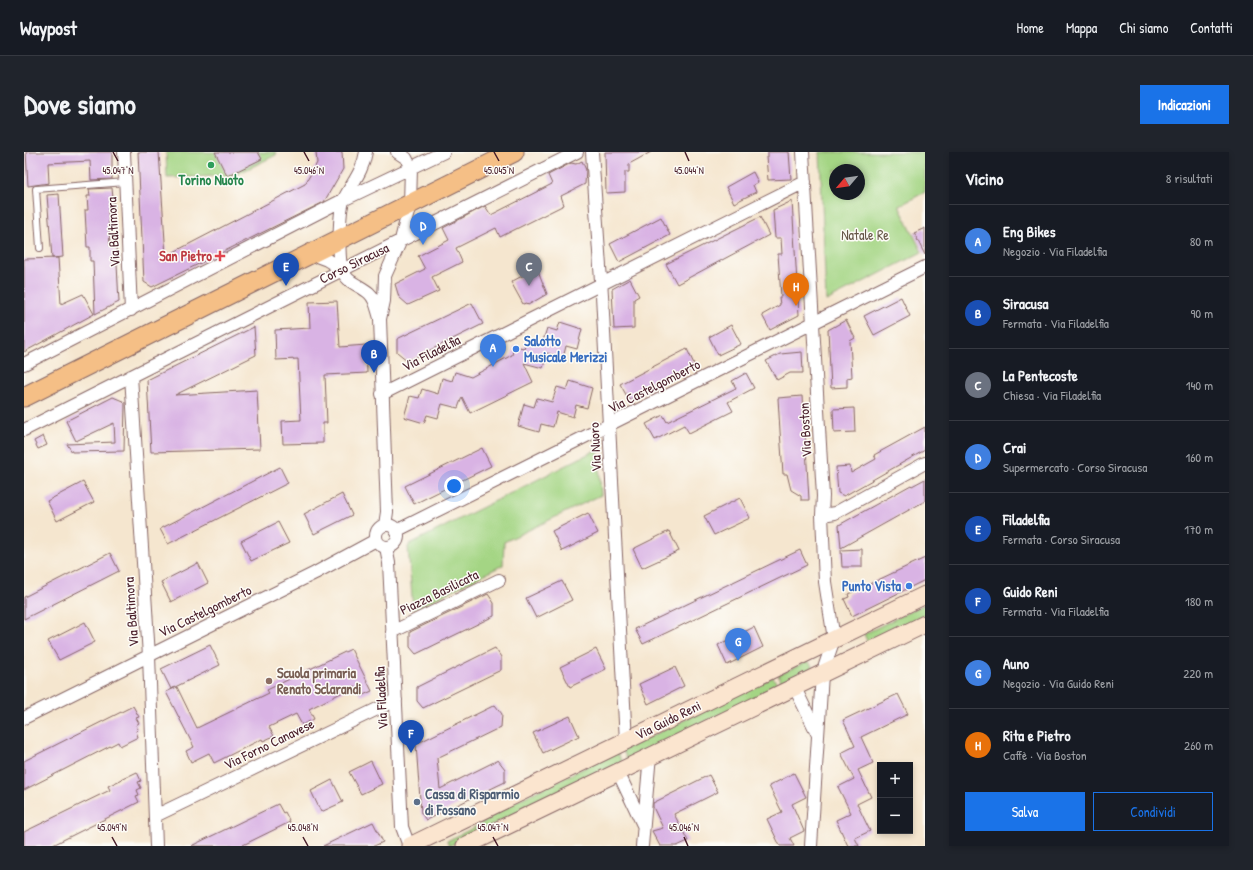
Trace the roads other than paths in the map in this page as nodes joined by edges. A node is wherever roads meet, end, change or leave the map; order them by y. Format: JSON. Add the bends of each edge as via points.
{"nodes":[{"id":1,"x":124,"y":152,"type":"edge"},
{"id":2,"x":366,"y":152,"type":"edge"},
{"id":3,"x":397,"y":152,"type":"edge"},
{"id":4,"x":444,"y":152,"type":"edge"},
{"id":5,"x":514,"y":152,"type":"edge"},
{"id":6,"x":577,"y":152,"type":"edge"},
{"id":7,"x":592,"y":152,"type":"edge"},
{"id":8,"x":803,"y":152,"type":"edge"},
{"id":9,"x":411,"y":168,"type":"junction"},
{"id":10,"x":126,"y":182,"type":"junction"},
{"id":11,"x":805,"y":182,"type":"junction"},
{"id":12,"x":344,"y":200,"type":"junction"},
{"id":13,"x":410,"y":204,"type":"junction"},
{"id":14,"x":339,"y":240,"type":"junction"},
{"id":15,"x":402,"y":240,"type":"junction"},
{"id":16,"x":40,"y":248,"type":"dead end"},
{"id":17,"x":311,"y":254,"type":"junction"},
{"id":18,"x":925,"y":267,"type":"edge"},
{"id":19,"x":342,"y":269,"type":"junction"},
{"id":20,"x":601,"y":284,"type":"junction"},
{"id":21,"x":131,"y":310,"type":"junction"},
{"id":22,"x":380,"y":319,"type":"junction"},
{"id":23,"x":813,"y":323,"type":"junction"},
{"id":24,"x":24,"y":364,"type":"edge"},
{"id":25,"x":131,"y":376,"type":"junction"},
{"id":26,"x":382,"y":394,"type":"junction"},
{"id":27,"x":24,"y":397,"type":"edge"},
{"id":28,"x":609,"y":426,"type":"junction"},
{"id":29,"x":24,"y":430,"type":"edge"},
{"id":30,"x":925,"y":463,"type":"edge"},
{"id":31,"x":822,"y":515,"type":"junction"},
{"id":32,"x":385,"y":525,"type":"junction"},
{"id":33,"x":396,"y":531,"type":"junction"},
{"id":34,"x":376,"y":540,"type":"junction"},
{"id":35,"x":386,"y":547,"type":"junction"},
{"id":36,"x":499,"y":580,"type":"dead end"},
{"id":37,"x":925,"y":595,"type":"edge"},
{"id":38,"x":925,"y":624,"type":"edge"},
{"id":39,"x":392,"y":632,"type":"junction"},
{"id":40,"x":834,"y":638,"type":"junction"},
{"id":41,"x":148,"y":656,"type":"junction"},
{"id":42,"x":822,"y":674,"type":"junction"},
{"id":43,"x":794,"y":686,"type":"junction"},
{"id":44,"x":396,"y":700,"type":"junction"},
{"id":45,"x":24,"y":718,"type":"edge"},
{"id":46,"x":819,"y":736,"type":"junction"},
{"id":47,"x":626,"y":741,"type":"junction"},
{"id":48,"x":650,"y":756,"type":"junction"},
{"id":49,"x":618,"y":772,"type":"junction"},
{"id":50,"x":155,"y":816,"type":"junction"},
{"id":51,"x":644,"y":826,"type":"junction"},
{"id":52,"x":471,"y":844,"type":"edge"},
{"id":53,"x":156,"y":846,"type":"edge"},
{"id":54,"x":410,"y":846,"type":"edge"},
{"id":55,"x":642,"y":846,"type":"edge"},
{"id":56,"x":812,"y":846,"type":"edge"}],
"edges":[{"from":1,"to":10,"type":"street","name":"Via Baltimora"},
{"from":2,"to":12,"type":"street","via":[[357,178]]},
{"from":3,"to":9,"type":"street","via":[[406,158]]},
{"from":4,"to":9,"type":"street"},
{"from":5,"to":13,"type":"main road","name":"Corso Siracusa"},
{"from":6,"to":15,"type":"street","name":"Corso Siracusa"},
{"from":7,"to":20,"type":"street","name":"Via Nuoro"},
{"from":8,"to":11,"type":"street","name":"Via Boston"},
{"from":9,"to":12,"type":"street"},
{"from":9,"to":13,"type":"street","name":"Via Filadelfia"},
{"from":10,"to":16,"type":"lane","via":[[36,189]]},
{"from":10,"to":21,"type":"street","name":"Via Baltimora"},
{"from":11,"to":20,"type":"street"},
{"from":11,"to":23,"type":"street","name":"Via Boston"},
{"from":12,"to":14,"type":"street"},
{"from":12,"to":21,"type":"street"},
{"from":13,"to":14,"type":"main road","name":"Corso Siracusa"},
{"from":13,"to":15,"type":"street","name":"Via Filadelfia"},
{"from":14,"to":17,"type":"main road","name":"Corso Siracusa"},
{"from":14,"to":19,"type":"street"},
{"from":15,"to":19,"type":"street","name":"Corso Siracusa"},
{"from":15,"to":22,"type":"street","name":"Via Filadelfia","via":[[385,276]]},
{"from":17,"to":19,"type":"street","name":"Via Filadelfia"},
{"from":17,"to":27,"type":"main road","name":"Corso Siracusa"},
{"from":18,"to":23,"type":"street","name":"Via Castelgomberto"},
{"from":19,"to":22,"type":"street","name":"Via Filadelfia","via":[[348,279],[369,293]]},
{"from":19,"to":25,"type":"street","name":"Corso Siracusa"},
{"from":20,"to":26,"type":"street","name":"Via Filadelfia"},
{"from":20,"to":28,"type":"street","name":"Via Nuoro"},
{"from":21,"to":24,"type":"street"},
{"from":22,"to":26,"type":"street","name":"Via Filadelfia"},
{"from":23,"to":28,"type":"street","name":"Via Castelgomberto"},
{"from":23,"to":31,"type":"street","name":"Via Boston","via":[[824,496]]},
{"from":25,"to":29,"type":"street","name":"Corso Siracusa"},
{"from":25,"to":41,"type":"street","name":"Via Baltimora"},
{"from":26,"to":32,"type":"street","name":"Via Filadelfia","via":[[387,512]]},
{"from":28,"to":33,"type":"street","name":"Via Castelgomberto"},
{"from":28,"to":47,"type":"street","name":"Via Nuoro"},
{"from":30,"to":31,"type":"street","via":[[835,513]]},
{"from":31,"to":40,"type":"street","name":"Via Boston","via":[[826,582]]},
{"from":32,"to":33,"type":"street","via":[[393,527]]},
{"from":32,"to":34,"type":"street","name":"Via Filadelfia","via":[[377,531]]},
{"from":33,"to":35,"type":"street","via":[[398,536],[395,543]]},
{"from":34,"to":35,"type":"street"},
{"from":34,"to":41,"type":"street","name":"Via Castelgomberto"},
{"from":35,"to":39,"type":"street","name":"Via Filadelfia"},
{"from":36,"to":39,"type":"street","name":"Piazza Basilicata"},
{"from":37,"to":40,"type":"main road","name":"Via Guido Reni"},
{"from":38,"to":42,"type":"main road","name":"Via Guido Reni"},
{"from":39,"to":44,"type":"street","name":"Via Filadelfia"},
{"from":40,"to":42,"type":"street","name":"Via Boston"},
{"from":40,"to":47,"type":"main road","name":"Via Guido Reni"},
{"from":41,"to":45,"type":"street","name":"Via Castelgomberto"},
{"from":41,"to":50,"type":"street","name":"Via Baltimora"},
{"from":42,"to":43,"type":"main road","name":"Via Guido Reni"},
{"from":42,"to":46,"type":"street","name":"Via Boston"},
{"from":43,"to":46,"type":"street"},
{"from":43,"to":48,"type":"main road","name":"Via Guido Reni"},
{"from":44,"to":50,"type":"street","name":"Via Forno Canavese"},
{"from":44,"to":54,"type":"street","name":"Via Filadelfia","via":[[402,827]]},
{"from":46,"to":56,"type":"street","name":"Via Boston"},
{"from":47,"to":54,"type":"main road","name":"Via Guido Reni"},
{"from":48,"to":49,"type":"main road","name":"Via Guido Reni"},
{"from":48,"to":51,"type":"street"},
{"from":49,"to":51,"type":"street"},
{"from":49,"to":52,"type":"main road","name":"Via Guido Reni"},
{"from":50,"to":53,"type":"street","name":"Via Baltimora"},
{"from":51,"to":55,"type":"street"}]}
